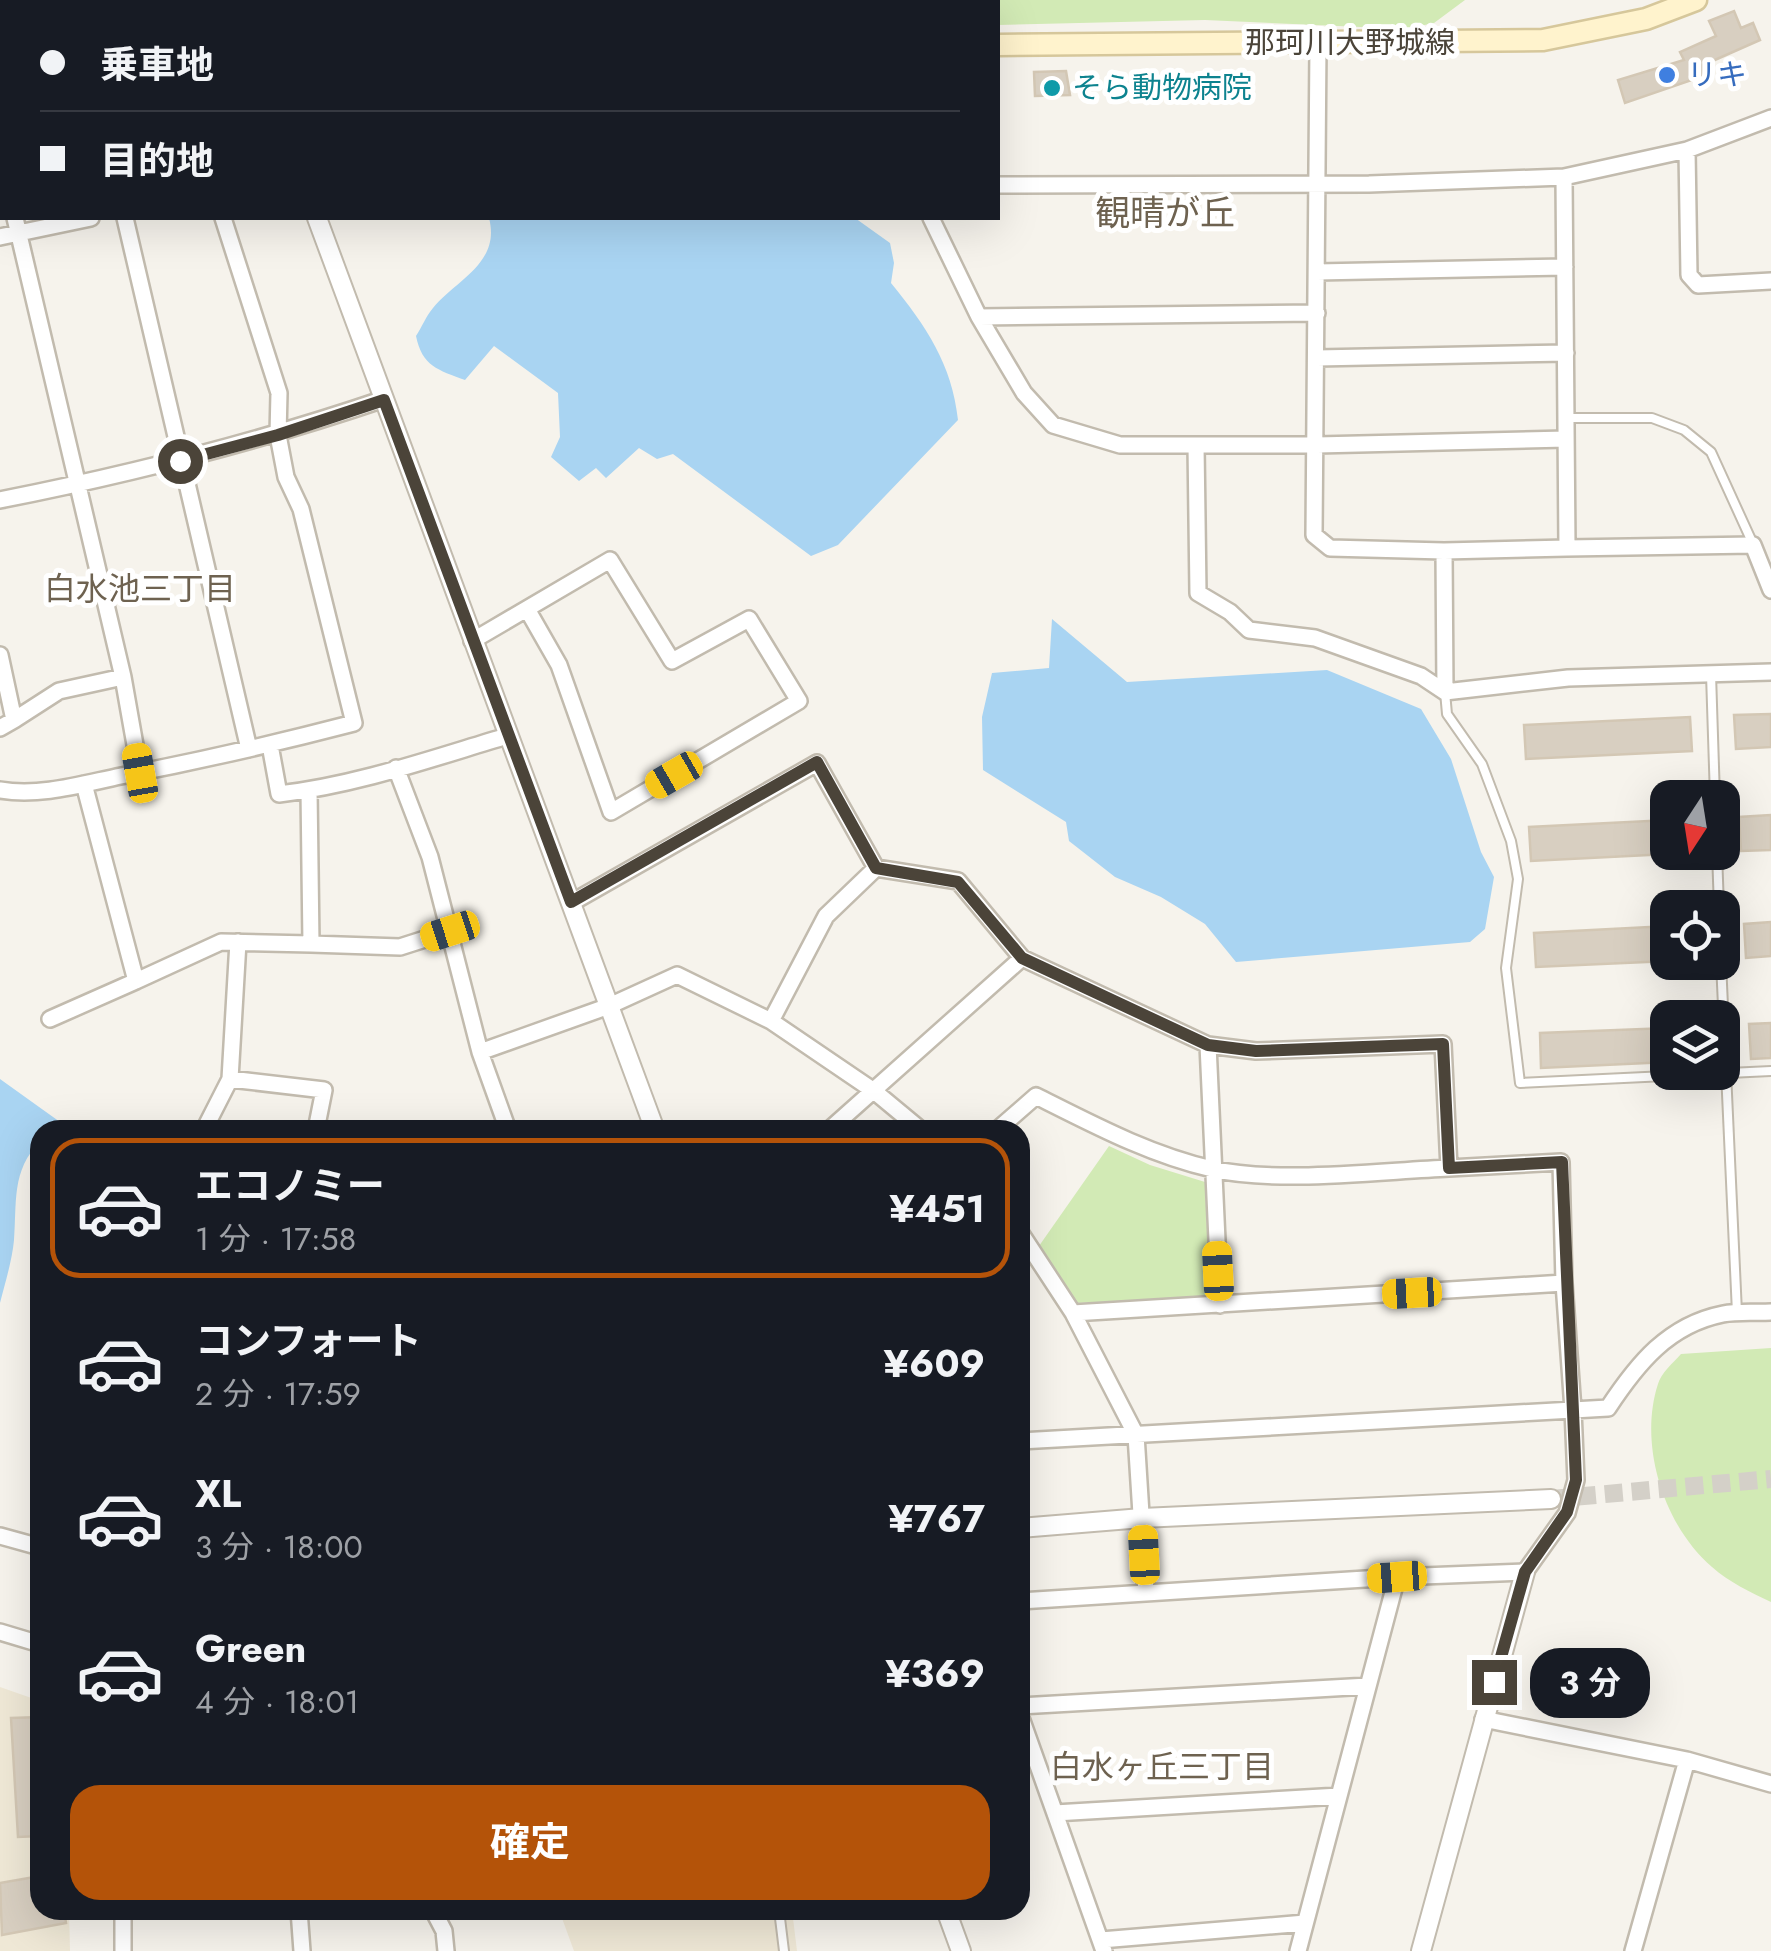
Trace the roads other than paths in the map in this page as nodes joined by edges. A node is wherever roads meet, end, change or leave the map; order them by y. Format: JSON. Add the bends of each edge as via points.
{"nodes":[{"id":1,"x":1696,"y":0,"type":"edge"},
{"id":2,"x":1318,"y":44,"type":"junction"},
{"id":3,"x":1000,"y":45,"type":"edge"},
{"id":4,"x":1771,"y":118,"type":"edge"},
{"id":5,"x":1687,"y":150,"type":"junction"},
{"id":6,"x":1564,"y":177,"type":"junction"},
{"id":7,"x":1317,"y":183,"type":"junction"},
{"id":8,"x":1000,"y":186,"type":"edge"},
{"id":9,"x":70,"y":220,"type":"edge"},
{"id":10,"x":125,"y":220,"type":"edge"},
{"id":11,"x":224,"y":220,"type":"edge"},
{"id":12,"x":317,"y":220,"type":"edge"},
{"id":13,"x":932,"y":220,"type":"edge"},
{"id":14,"x":17,"y":225,"type":"edge"},
{"id":15,"x":0,"y":237,"type":"edge"},
{"id":16,"x":1565,"y":268,"type":"junction"},
{"id":17,"x":1317,"y":272,"type":"junction"},
{"id":18,"x":1771,"y":281,"type":"edge"},
{"id":19,"x":1317,"y":313,"type":"junction"},
{"id":20,"x":980,"y":317,"type":"junction"},
{"id":21,"x":1566,"y":353,"type":"junction"},
{"id":22,"x":1317,"y":358,"type":"junction"},
{"id":23,"x":384,"y":400,"type":"junction"},
{"id":24,"x":1566,"y":418,"type":"junction"},
{"id":25,"x":278,"y":435,"type":"junction"},
{"id":26,"x":1566,"y":439,"type":"junction"},
{"id":27,"x":1196,"y":445,"type":"junction"},
{"id":28,"x":1317,"y":446,"type":"junction"},
{"id":29,"x":180,"y":461,"type":"junction"},
{"id":30,"x":76,"y":485,"type":"junction"},
{"id":31,"x":0,"y":500,"type":"edge"},
{"id":32,"x":1753,"y":545,"type":"junction"},
{"id":33,"x":1567,"y":548,"type":"junction"},
{"id":34,"x":1444,"y":550,"type":"junction"},
{"id":35,"x":1771,"y":590,"type":"edge"},
{"id":36,"x":527,"y":608,"type":"junction"},
{"id":37,"x":472,"y":641,"type":"junction"},
{"id":38,"x":0,"y":655,"type":"edge"},
{"id":39,"x":1771,"y":672,"type":"edge"},
{"id":40,"x":1711,"y":674,"type":"junction"},
{"id":41,"x":122,"y":677,"type":"junction"},
{"id":42,"x":1445,"y":692,"type":"junction"},
{"id":43,"x":7,"y":724,"type":"edge"},
{"id":44,"x":507,"y":736,"type":"junction"},
{"id":45,"x":270,"y":745,"type":"junction"},
{"id":46,"x":249,"y":748,"type":"junction"},
{"id":47,"x":396,"y":768,"type":"junction"},
{"id":48,"x":140,"y":773,"type":"junction"},
{"id":49,"x":1714,"y":780,"type":"edge"},
{"id":50,"x":84,"y":784,"type":"junction"},
{"id":51,"x":0,"y":790,"type":"edge"},
{"id":52,"x":309,"y":790,"type":"junction"},
{"id":53,"x":876,"y":868,"type":"junction"},
{"id":54,"x":571,"y":902,"type":"junction"},
{"id":55,"x":450,"y":931,"type":"junction"},
{"id":56,"x":238,"y":942,"type":"junction"},
{"id":57,"x":311,"y":944,"type":"junction"},
{"id":58,"x":1022,"y":958,"type":"junction"},
{"id":59,"x":136,"y":980,"type":"junction"},
{"id":60,"x":609,"y":1006,"type":"junction"},
{"id":61,"x":50,"y":1019,"type":"dead end"},
{"id":62,"x":771,"y":1021,"type":"junction"},
{"id":63,"x":1208,"y":1045,"type":"junction"},
{"id":64,"x":480,"y":1052,"type":"junction"},
{"id":65,"x":1771,"y":1072,"type":"edge"},
{"id":66,"x":1740,"y":1074,"type":"edge"},
{"id":67,"x":1650,"y":1078,"type":"edge"},
{"id":68,"x":230,"y":1079,"type":"junction"},
{"id":69,"x":1727,"y":1090,"type":"edge"},
{"id":70,"x":874,"y":1092,"type":"junction"},
{"id":71,"x":209,"y":1120,"type":"edge"},
{"id":72,"x":318,"y":1120,"type":"edge"},
{"id":73,"x":504,"y":1120,"type":"edge"},
{"id":74,"x":652,"y":1120,"type":"edge"},
{"id":75,"x":841,"y":1120,"type":"edge"},
{"id":76,"x":909,"y":1120,"type":"edge"},
{"id":77,"x":1008,"y":1120,"type":"edge"},
{"id":78,"x":1449,"y":1168,"type":"junction"},
{"id":79,"x":1212,"y":1169,"type":"junction"},
{"id":80,"x":1030,"y":1247,"type":"edge"},
{"id":81,"x":1564,"y":1284,"type":"junction"},
{"id":82,"x":1220,"y":1305,"type":"junction"},
{"id":83,"x":1771,"y":1312,"type":"edge"},
{"id":84,"x":1074,"y":1313,"type":"junction"},
{"id":85,"x":1737,"y":1313,"type":"junction"},
{"id":86,"x":1573,"y":1410,"type":"junction"},
{"id":87,"x":1136,"y":1435,"type":"junction"},
{"id":88,"x":1030,"y":1440,"type":"edge"},
{"id":89,"x":1550,"y":1499,"type":"tunnel mouth"},
{"id":90,"x":1142,"y":1518,"type":"junction"},
{"id":91,"x":1030,"y":1527,"type":"edge"},
{"id":92,"x":0,"y":1536,"type":"edge"},
{"id":93,"x":30,"y":1544,"type":"edge"},
{"id":94,"x":1525,"y":1572,"type":"junction"},
{"id":95,"x":1397,"y":1577,"type":"junction"},
{"id":96,"x":1146,"y":1593,"type":"junction"},
{"id":97,"x":1030,"y":1600,"type":"edge"},
{"id":98,"x":0,"y":1632,"type":"edge"},
{"id":99,"x":30,"y":1641,"type":"edge"},
{"id":100,"x":1368,"y":1686,"type":"junction"},
{"id":101,"x":1030,"y":1705,"type":"edge"},
{"id":102,"x":1483,"y":1719,"type":"junction"},
{"id":103,"x":1030,"y":1743,"type":"edge"},
{"id":104,"x":1686,"y":1760,"type":"junction"},
{"id":105,"x":1771,"y":1784,"type":"edge"},
{"id":106,"x":1339,"y":1796,"type":"junction"},
{"id":107,"x":1055,"y":1813,"type":"junction"},
{"id":108,"x":123,"y":1920,"type":"edge"},
{"id":109,"x":300,"y":1920,"type":"edge"},
{"id":110,"x":438,"y":1920,"type":"edge"},
{"id":111,"x":780,"y":1920,"type":"edge"},
{"id":112,"x":950,"y":1920,"type":"edge"},
{"id":113,"x":1305,"y":1923,"type":"junction"},
{"id":114,"x":1103,"y":1946,"type":"edge"},
{"id":115,"x":123,"y":1951,"type":"edge"},
{"id":116,"x":302,"y":1951,"type":"edge"},
{"id":117,"x":446,"y":1951,"type":"edge"},
{"id":118,"x":784,"y":1951,"type":"edge"},
{"id":119,"x":961,"y":1951,"type":"edge"},
{"id":120,"x":1298,"y":1951,"type":"edge"},
{"id":121,"x":1420,"y":1951,"type":"edge"},
{"id":122,"x":1633,"y":1951,"type":"edge"}],
"edges":[{"from":1,"to":2,"type":"main road","name":"那珂川大野城線","via":[[1646,19],[1543,40]]},
{"from":2,"to":3,"type":"main road","name":"那珂川大野城線"},
{"from":2,"to":7,"type":"street"},
{"from":4,"to":5,"type":"street"},
{"from":5,"to":6,"type":"street"},
{"from":5,"to":18,"type":"street","via":[[1690,275],[1698,285]]},
{"from":6,"to":7,"type":"street"},
{"from":6,"to":16,"type":"street"},
{"from":7,"to":8,"type":"street"},
{"from":7,"to":17,"type":"street"},
{"from":9,"to":14,"type":"street"},
{"from":10,"to":29,"type":"street"},
{"from":11,"to":25,"type":"street","via":[[280,393]]},
{"from":12,"to":23,"type":"street"},
{"from":13,"to":20,"type":"street"},
{"from":14,"to":15,"type":"street"},
{"from":14,"to":30,"type":"street"},
{"from":16,"to":17,"type":"street"},
{"from":16,"to":21,"type":"street"},
{"from":17,"to":19,"type":"street"},
{"from":19,"to":20,"type":"street"},
{"from":19,"to":22,"type":"street"},
{"from":20,"to":27,"type":"street","via":[[1024,393],[1053,425],[1120,445]]},
{"from":21,"to":22,"type":"street"},
{"from":21,"to":24,"type":"street"},
{"from":22,"to":28,"type":"street"},
{"from":23,"to":25,"type":"street"},
{"from":23,"to":37,"type":"street"},
{"from":24,"to":26,"type":"street"},
{"from":24,"to":32,"type":"lane","via":[[1652,418],[1684,430],[1711,452]]},
{"from":25,"to":29,"type":"street"},
{"from":25,"to":45,"type":"street","via":[[354,723]]},
{"from":26,"to":28,"type":"street"},
{"from":26,"to":33,"type":"street"},
{"from":27,"to":28,"type":"street"},
{"from":27,"to":42,"type":"street","via":[[1198,593],[1249,630],[1315,638],[1420,676]]},
{"from":28,"to":34,"type":"street","via":[[1314,535],[1322,542],[1330,548]]},
{"from":29,"to":30,"type":"street"},
{"from":29,"to":46,"type":"street"},
{"from":30,"to":31,"type":"street"},
{"from":30,"to":41,"type":"street"},
{"from":32,"to":33,"type":"street"},
{"from":32,"to":35,"type":"street"},
{"from":33,"to":34,"type":"street"},
{"from":34,"to":42,"type":"street"},
{"from":36,"to":36,"type":"street","via":[[610,560],[672,661],[749,619],[799,701],[612,812],[559,664]]},
{"from":36,"to":37,"type":"street"},
{"from":37,"to":44,"type":"street"},
{"from":38,"to":43,"type":"street"},
{"from":39,"to":40,"type":"street"},
{"from":40,"to":42,"type":"street","via":[[1568,678]]},
{"from":40,"to":49,"type":"lane"},
{"from":41,"to":43,"type":"street","via":[[59,691]]},
{"from":41,"to":48,"type":"street"},
{"from":42,"to":67,"type":"lane","via":[[1447,714],[1482,764],[1511,840],[1518,878],[1506,968],[1520,1083]]},
{"from":44,"to":47,"type":"street"},
{"from":44,"to":54,"type":"street"},
{"from":45,"to":46,"type":"street"},
{"from":45,"to":52,"type":"street","via":[[279,794]]},
{"from":46,"to":48,"type":"street"},
{"from":47,"to":52,"type":"street"},
{"from":47,"to":55,"type":"street"},
{"from":48,"to":50,"type":"street"},
{"from":50,"to":51,"type":"street","via":[[22,794]]},
{"from":50,"to":59,"type":"street"},
{"from":52,"to":57,"type":"street"},
{"from":53,"to":54,"type":"street","via":[[817,762]]},
{"from":53,"to":58,"type":"street","via":[[958,882]]},
{"from":53,"to":62,"type":"street","via":[[826,916]]},
{"from":54,"to":60,"type":"street"},
{"from":55,"to":57,"type":"street","via":[[400,947]]},
{"from":55,"to":64,"type":"street"},
{"from":56,"to":57,"type":"street"},
{"from":56,"to":59,"type":"street","via":[[221,942]]},
{"from":56,"to":68,"type":"street"},
{"from":58,"to":63,"type":"street"},
{"from":58,"to":70,"type":"street"},
{"from":59,"to":61,"type":"street"},
{"from":60,"to":62,"type":"street","via":[[676,975]]},
{"from":60,"to":64,"type":"street"},
{"from":60,"to":74,"type":"street"},
{"from":62,"to":70,"type":"street"},
{"from":63,"to":78,"type":"street","via":[[1256,1051],[1443,1044]]},
{"from":63,"to":79,"type":"street"},
{"from":64,"to":73,"type":"street"},
{"from":65,"to":66,"type":"lane"},
{"from":68,"to":71,"type":"street"},
{"from":68,"to":72,"type":"street","via":[[324,1090]]},
{"from":69,"to":85,"type":"lane"},
{"from":70,"to":75,"type":"street"},
{"from":70,"to":76,"type":"street"},
{"from":77,"to":79,"type":"street","via":[[1036,1096],[1118,1138]]},
{"from":78,"to":79,"type":"street","via":[[1263,1176]]},
{"from":78,"to":81,"type":"street","via":[[1562,1162]]},
{"from":79,"to":82,"type":"street"},
{"from":80,"to":84,"type":"street"},
{"from":81,"to":82,"type":"street"},
{"from":81,"to":86,"type":"street"},
{"from":82,"to":84,"type":"street"},
{"from":83,"to":85,"type":"street"},
{"from":84,"to":87,"type":"street"},
{"from":85,"to":86,"type":"street","via":[[1672,1334],[1637,1364],[1608,1408]]},
{"from":86,"to":87,"type":"street"},
{"from":86,"to":94,"type":"street","via":[[1576,1480],[1567,1512]]},
{"from":87,"to":88,"type":"street"},
{"from":87,"to":90,"type":"street"},
{"from":89,"to":90,"type":"street"},
{"from":90,"to":91,"type":"street"},
{"from":90,"to":96,"type":"street"},
{"from":92,"to":93,"type":"street"},
{"from":94,"to":95,"type":"street"},
{"from":94,"to":102,"type":"street"},
{"from":95,"to":96,"type":"street"},
{"from":95,"to":100,"type":"street"},
{"from":96,"to":97,"type":"street"},
{"from":98,"to":99,"type":"street"},
{"from":100,"to":101,"type":"street"},
{"from":100,"to":106,"type":"street"},
{"from":102,"to":104,"type":"street"},
{"from":102,"to":121,"type":"street"},
{"from":103,"to":107,"type":"street"},
{"from":104,"to":105,"type":"street"},
{"from":104,"to":122,"type":"street"},
{"from":106,"to":107,"type":"street"},
{"from":106,"to":113,"type":"street"},
{"from":107,"to":114,"type":"street"},
{"from":108,"to":115,"type":"street"},
{"from":109,"to":116,"type":"street"},
{"from":110,"to":117,"type":"street"},
{"from":111,"to":118,"type":"lane"},
{"from":112,"to":119,"type":"street"},
{"from":113,"to":114,"type":"street"},
{"from":113,"to":120,"type":"street"}]}
